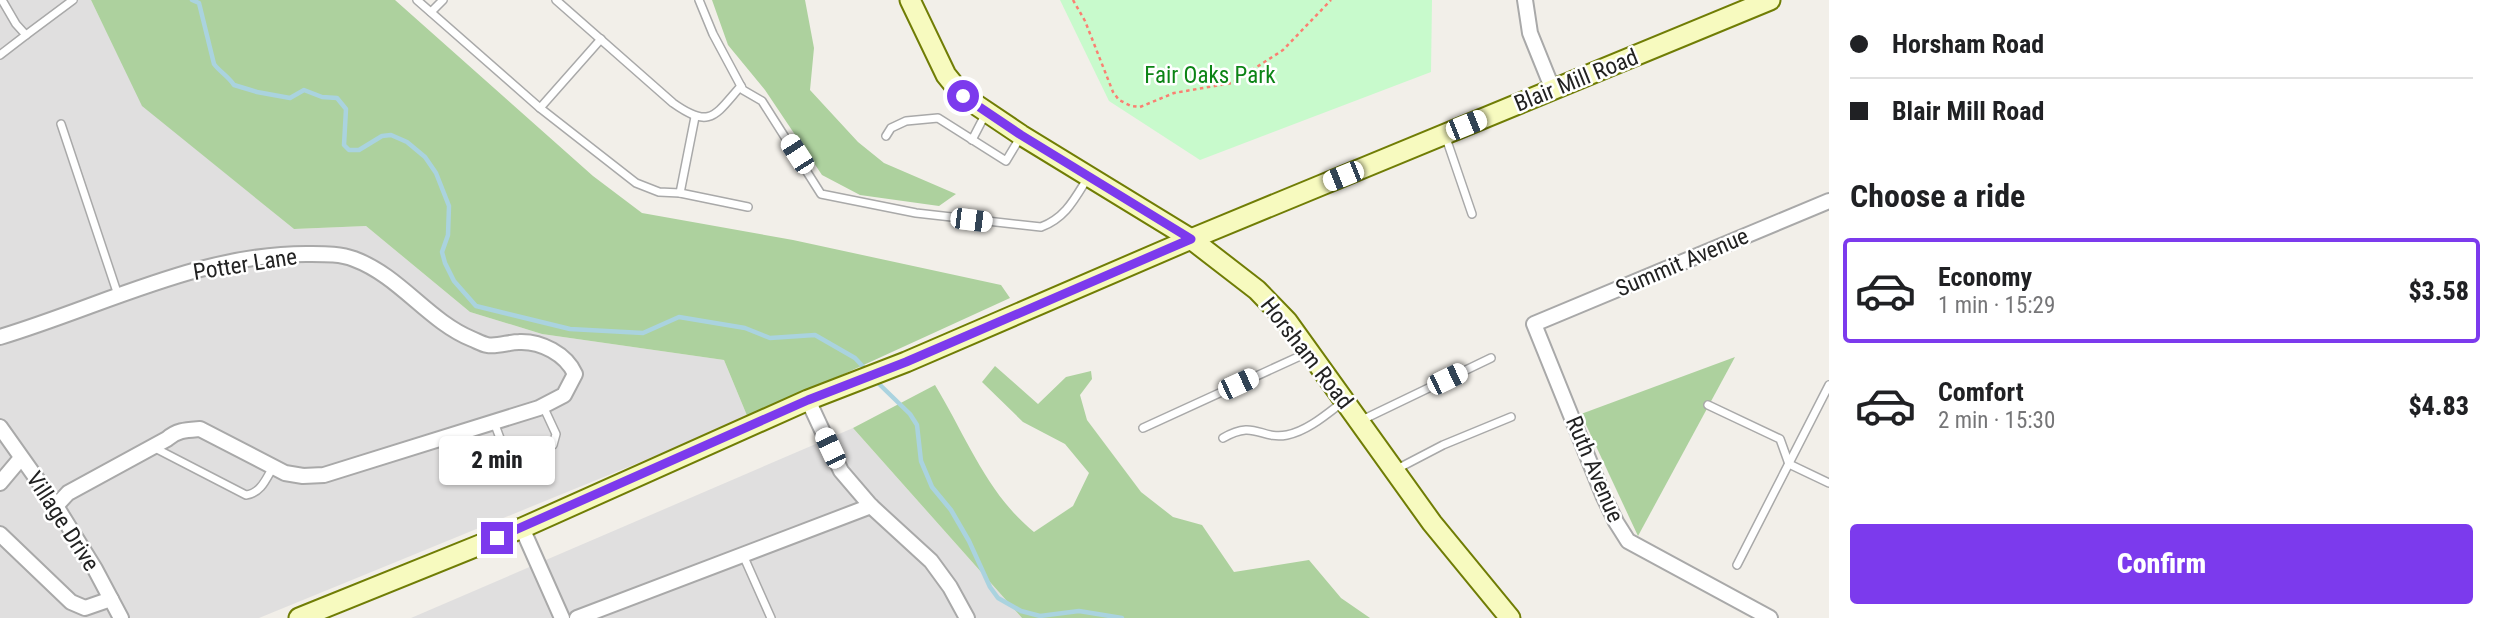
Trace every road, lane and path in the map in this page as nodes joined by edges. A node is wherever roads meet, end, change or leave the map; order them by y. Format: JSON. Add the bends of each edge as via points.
{"nodes":[{"id":1,"x":2,"y":0,"type":"edge"},
{"id":2,"x":74,"y":0,"type":"edge"},
{"id":3,"x":417,"y":0,"type":"edge"},
{"id":4,"x":443,"y":0,"type":"edge"},
{"id":5,"x":556,"y":0,"type":"edge"},
{"id":6,"x":699,"y":0,"type":"edge"},
{"id":7,"x":910,"y":0,"type":"edge"},
{"id":8,"x":1073,"y":0,"type":"edge"},
{"id":9,"x":1331,"y":0,"type":"edge"},
{"id":10,"x":1525,"y":0,"type":"edge"},
{"id":11,"x":1770,"y":0,"type":"edge"},
{"id":12,"x":431,"y":12,"type":"junction"},
{"id":13,"x":26,"y":35,"type":"junction"},
{"id":14,"x":601,"y":39,"type":"junction"},
{"id":15,"x":0,"y":55,"type":"edge"},
{"id":16,"x":741,"y":86,"type":"junction"},
{"id":17,"x":1553,"y":90,"type":"junction"},
{"id":18,"x":540,"y":108,"type":"junction"},
{"id":19,"x":986,"y":113,"type":"junction"},
{"id":20,"x":695,"y":117,"type":"junction"},
{"id":21,"x":61,"y":124,"type":"dead end"},
{"id":22,"x":1444,"y":134,"type":"junction"},
{"id":23,"x":1021,"y":135,"type":"junction"},
{"id":24,"x":886,"y":136,"type":"dead end"},
{"id":25,"x":972,"y":140,"type":"junction"},
{"id":26,"x":1089,"y":176,"type":"junction"},
{"id":27,"x":680,"y":192,"type":"junction"},
{"id":28,"x":1829,"y":201,"type":"edge"},
{"id":29,"x":748,"y":207,"type":"dead end"},
{"id":30,"x":1472,"y":214,"type":"dead end"},
{"id":31,"x":1191,"y":239,"type":"junction"},
{"id":32,"x":119,"y":296,"type":"junction"},
{"id":33,"x":1534,"y":324,"type":"joint"},
{"id":34,"x":0,"y":337,"type":"edge"},
{"id":35,"x":1310,"y":352,"type":"junction"},
{"id":36,"x":1491,"y":358,"type":"dead end"},
{"id":37,"x":1829,"y":385,"type":"edge"},
{"id":38,"x":808,"y":400,"type":"junction"},
{"id":39,"x":1345,"y":401,"type":"junction"},
{"id":40,"x":1708,"y":405,"type":"dead end"},
{"id":41,"x":541,"y":407,"type":"junction"},
{"id":42,"x":1511,"y":417,"type":"dead end"},
{"id":43,"x":1360,"y":421,"type":"junction"},
{"id":44,"x":494,"y":422,"type":"junction"},
{"id":45,"x":0,"y":427,"type":"edge"},
{"id":46,"x":1143,"y":428,"type":"dead end"},
{"id":47,"x":1223,"y":438,"type":"dead end"},
{"id":48,"x":153,"y":447,"type":"junction"},
{"id":49,"x":21,"y":458,"type":"junction"},
{"id":50,"x":1789,"y":464,"type":"junction"},
{"id":51,"x":273,"y":467,"type":"junction"},
{"id":52,"x":1394,"y":470,"type":"junction"},
{"id":53,"x":0,"y":483,"type":"edge"},
{"id":54,"x":1829,"y":483,"type":"edge"},
{"id":55,"x":56,"y":506,"type":"junction"},
{"id":56,"x":871,"y":506,"type":"junction"},
{"id":57,"x":522,"y":528,"type":"junction"},
{"id":58,"x":0,"y":534,"type":"edge"},
{"id":59,"x":743,"y":555,"type":"junction"},
{"id":60,"x":1737,"y":565,"type":"dead end"},
{"id":61,"x":111,"y":599,"type":"junction"},
{"id":62,"x":121,"y":618,"type":"edge"},
{"id":63,"x":299,"y":618,"type":"edge"},
{"id":64,"x":562,"y":618,"type":"edge"},
{"id":65,"x":577,"y":618,"type":"edge"},
{"id":66,"x":771,"y":618,"type":"edge"},
{"id":67,"x":967,"y":618,"type":"edge"},
{"id":68,"x":1510,"y":618,"type":"edge"},
{"id":69,"x":1770,"y":618,"type":"edge"}],
"edges":[{"from":1,"to":13,"type":"lane"},
{"from":2,"to":13,"type":"lane"},
{"from":3,"to":12,"type":"lane"},
{"from":4,"to":12,"type":"lane"},
{"from":5,"to":14,"type":"lane"},
{"from":6,"to":16,"type":"lane"},
{"from":7,"to":19,"type":"main road","name":"Horsham Road","via":[[946,75],[963,96]]},
{"from":8,"to":9,"type":"path","via":[[1119,100],[1140,107],[1174,93],[1232,83],[1283,50]]},
{"from":10,"to":17,"type":"street","via":[[1530,33]]},
{"from":11,"to":17,"type":"main road","name":"Blair Mill Road"},
{"from":12,"to":18,"type":"lane"},
{"from":13,"to":15,"type":"lane"},
{"from":14,"to":18,"type":"lane"},
{"from":14,"to":20,"type":"lane"},
{"from":16,"to":20,"type":"lane","via":[[715,115]]},
{"from":16,"to":26,"type":"lane","via":[[762,101],[821,194],[916,213],[1041,227],[1064,214]]},
{"from":17,"to":22,"type":"main road","name":"Blair Mill Road"},
{"from":18,"to":27,"type":"lane","via":[[636,183],[659,192]]},
{"from":19,"to":23,"type":"main road","name":"Horsham Road"},
{"from":19,"to":25,"type":"lane"},
{"from":20,"to":27,"type":"lane"},
{"from":21,"to":32,"type":"lane"},
{"from":22,"to":30,"type":"lane"},
{"from":22,"to":31,"type":"main road","name":"Blair Mill Road"},
{"from":23,"to":25,"type":"lane","via":[[1006,161]]},
{"from":23,"to":26,"type":"main road","name":"Horsham Road"},
{"from":24,"to":25,"type":"lane","via":[[906,121],[938,118]]},
{"from":26,"to":31,"type":"main road","name":"Horsham Road"},
{"from":27,"to":29,"type":"lane"},
{"from":28,"to":33,"type":"street","name":"Summit Avenue"},
{"from":31,"to":35,"type":"main road","name":"Horsham Road","via":[[1257,290]]},
{"from":31,"to":38,"type":"main road","name":"Blair Mill Road"},
{"from":32,"to":34,"type":"street","name":"Potter Lane"},
{"from":32,"to":41,"type":"street","name":"Potter Lane","via":[[192,270],[280,253],[351,257],[380,271],[468,338],[488,346],[535,343],[570,364],[575,374],[572,384],[564,395]]},
{"from":33,"to":69,"type":"street","name":"Ruth Avenue","via":[[1603,495],[1628,541]]},
{"from":35,"to":39,"type":"main road","name":"Horsham Road"},
{"from":35,"to":46,"type":"lane"},
{"from":36,"to":43,"type":"lane"},
{"from":37,"to":50,"type":"lane"},
{"from":38,"to":56,"type":"street","via":[[841,471]]},
{"from":38,"to":57,"type":"main road","name":"Blair Mill Road"},
{"from":39,"to":43,"type":"main road","name":"Horsham Road"},
{"from":39,"to":47,"type":"lane","via":[[1291,435],[1249,429]]},
{"from":40,"to":50,"type":"lane","via":[[1780,439]]},
{"from":41,"to":44,"type":"street"},
{"from":41,"to":44,"type":"lane","via":[[556,434],[553,445],[520,459],[508,460]]},
{"from":42,"to":52,"type":"lane"},
{"from":43,"to":52,"type":"main road","name":"Horsham Road"},
{"from":44,"to":51,"type":"street","via":[[324,475],[303,476]]},
{"from":45,"to":49,"type":"street","name":"Village Drive"},
{"from":48,"to":51,"type":"street","via":[[174,433],[200,429]]},
{"from":48,"to":51,"type":"lane","via":[[246,495],[261,488]]},
{"from":48,"to":55,"type":"street","via":[[68,493]]},
{"from":49,"to":53,"type":"street"},
{"from":49,"to":55,"type":"street","name":"Village Drive"},
{"from":50,"to":54,"type":"lane"},
{"from":50,"to":60,"type":"lane"},
{"from":52,"to":68,"type":"main road","name":"Horsham Road"},
{"from":55,"to":61,"type":"street","name":"Village Drive"},
{"from":56,"to":59,"type":"street"},
{"from":56,"to":67,"type":"street","via":[[931,561]]},
{"from":57,"to":63,"type":"main road","name":"Blair Mill Road"},
{"from":57,"to":64,"type":"street"},
{"from":58,"to":61,"type":"street","via":[[71,601],[85,608]]},
{"from":59,"to":65,"type":"street"},
{"from":59,"to":66,"type":"lane"},
{"from":61,"to":62,"type":"street","name":"Village Drive"}]}
